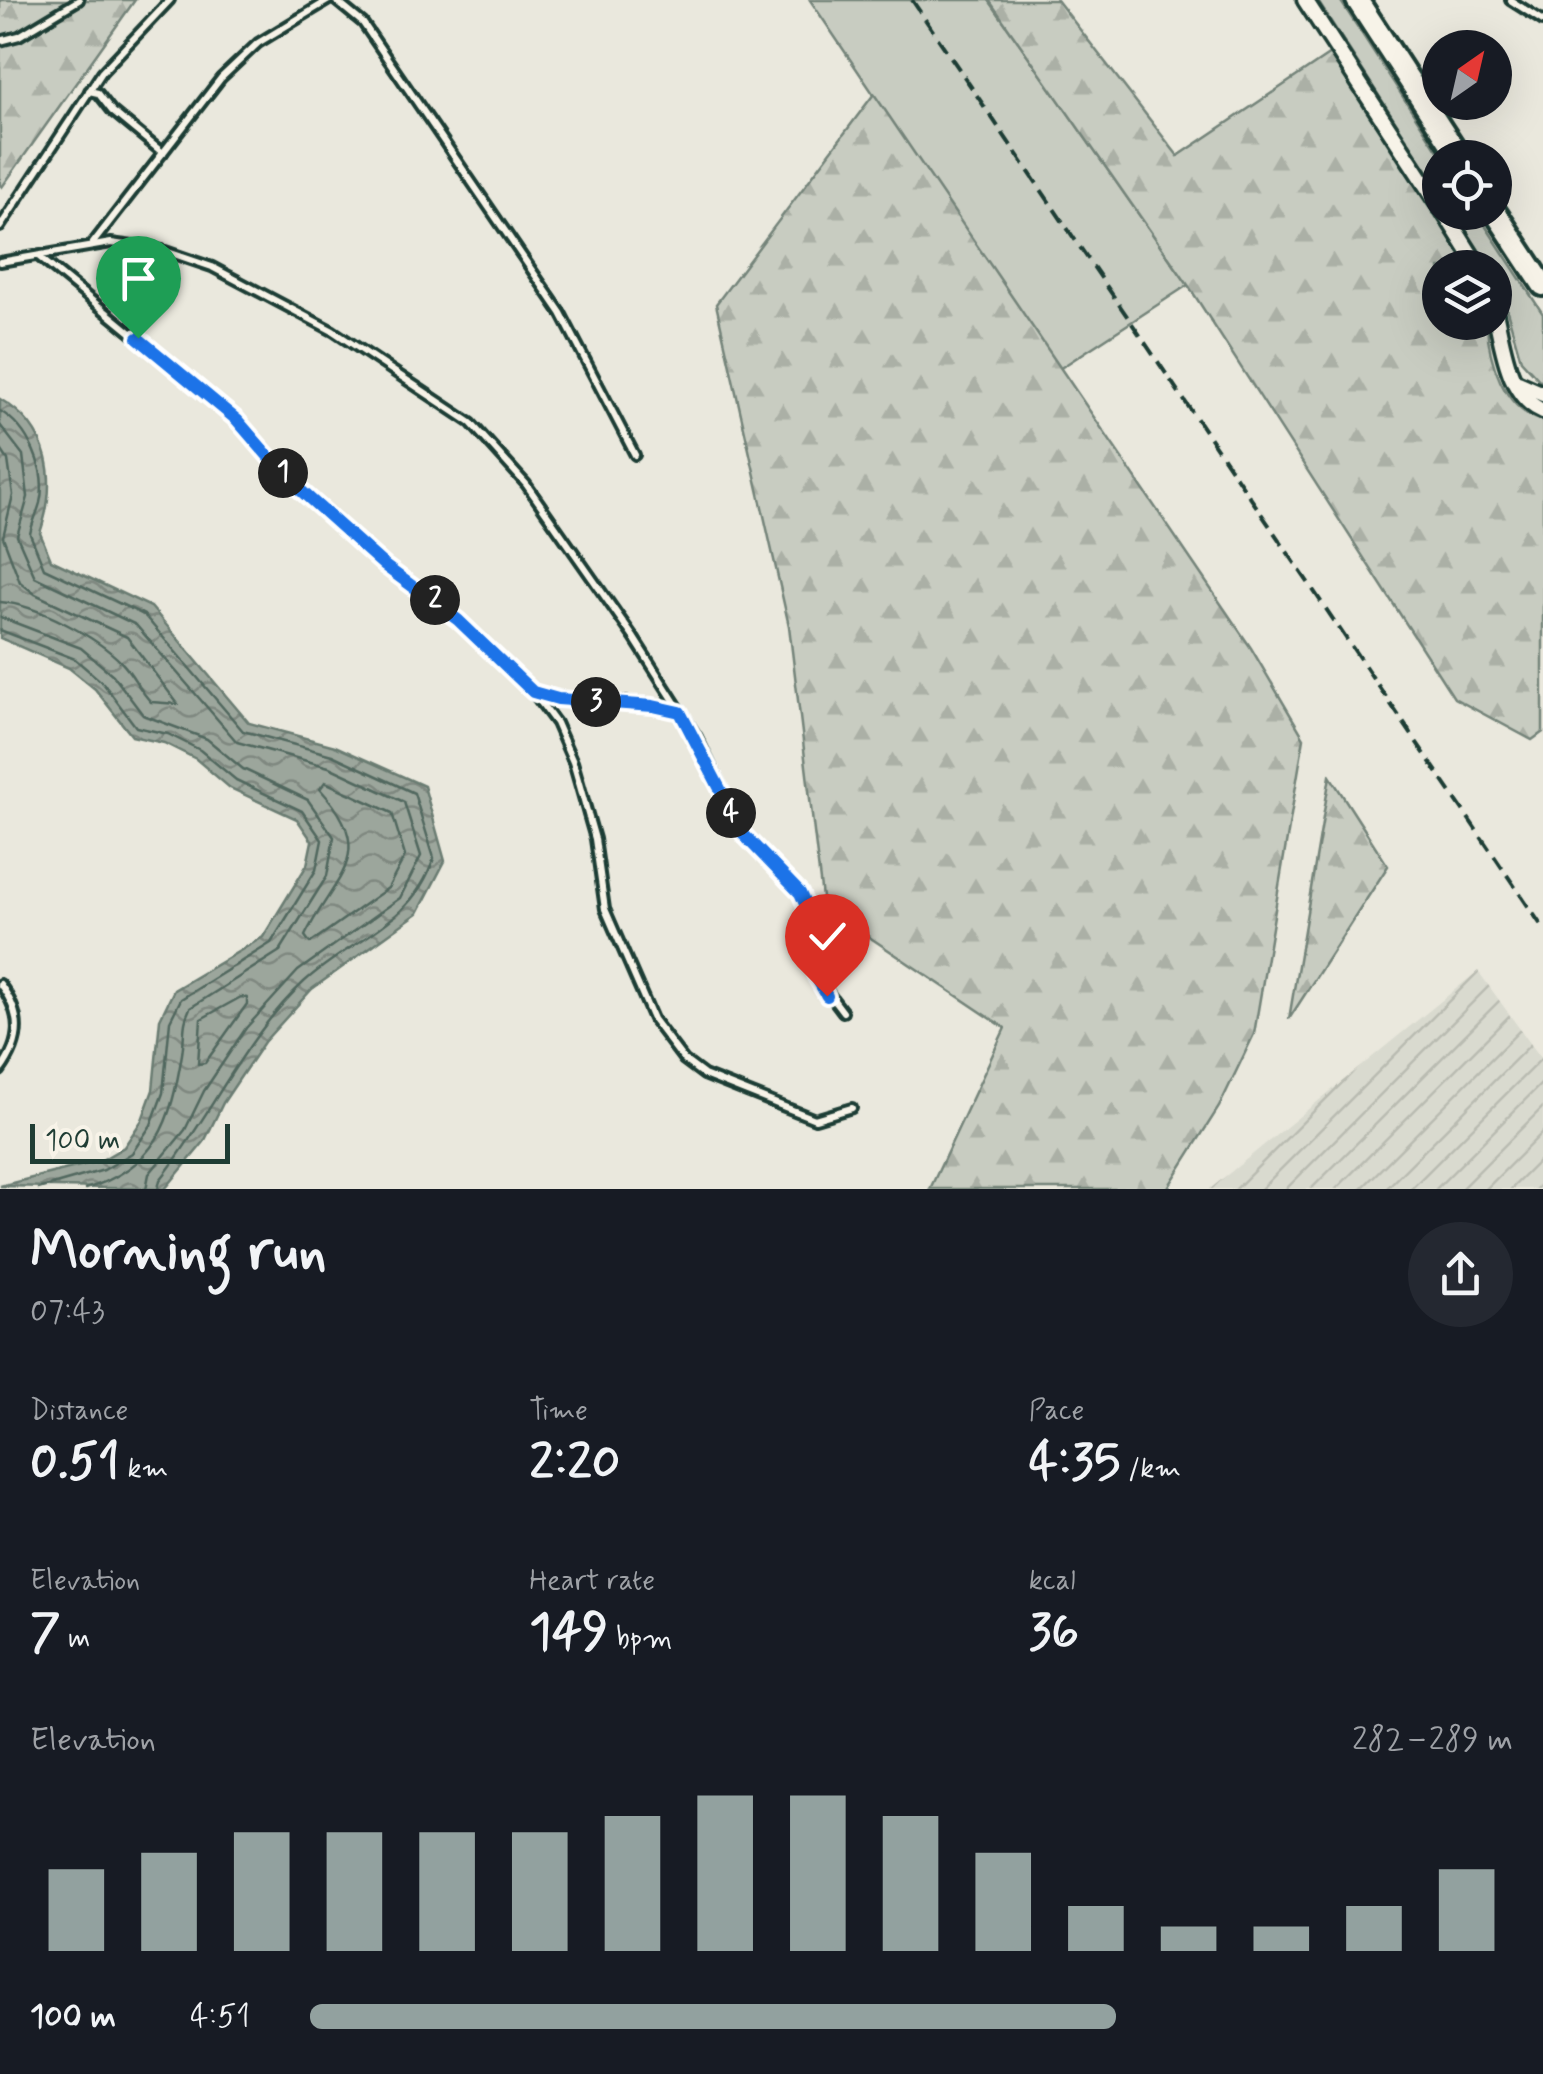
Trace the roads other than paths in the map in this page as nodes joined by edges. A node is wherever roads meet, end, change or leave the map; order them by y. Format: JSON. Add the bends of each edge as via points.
{"nodes":[{"id":1,"x":79,"y":0,"type":"edge"},
{"id":2,"x":170,"y":0,"type":"edge"},
{"id":3,"x":332,"y":0,"type":"edge"},
{"id":4,"x":1305,"y":0,"type":"edge"},
{"id":5,"x":1357,"y":0,"type":"edge"},
{"id":6,"x":1510,"y":0,"type":"edge"},
{"id":7,"x":1543,"y":22,"type":"edge"},
{"id":8,"x":0,"y":41,"type":"edge"},
{"id":9,"x":89,"y":91,"type":"junction"},
{"id":10,"x":1448,"y":140,"type":"edge"},
{"id":11,"x":163,"y":152,"type":"junction"},
{"id":12,"x":1422,"y":179,"type":"edge"},
{"id":13,"x":0,"y":227,"type":"edge"},
{"id":14,"x":1507,"y":230,"type":"edge"},
{"id":15,"x":92,"y":243,"type":"junction"},
{"id":16,"x":38,"y":256,"type":"junction"},
{"id":17,"x":0,"y":262,"type":"edge"},
{"id":18,"x":1543,"y":285,"type":"edge"},
{"id":19,"x":1502,"y":340,"type":"edge"},
{"id":20,"x":1511,"y":375,"type":"junction"},
{"id":21,"x":1543,"y":394,"type":"edge"},
{"id":22,"x":1543,"y":411,"type":"edge"},
{"id":23,"x":635,"y":456,"type":"dead end"},
{"id":24,"x":533,"y":692,"type":"junction"},
{"id":25,"x":680,"y":712,"type":"junction"},
{"id":26,"x":0,"y":984,"type":"edge"},
{"id":27,"x":843,"y":1012,"type":"dead end"},
{"id":28,"x":0,"y":1070,"type":"edge"},
{"id":29,"x":852,"y":1108,"type":"dead end"}],
"edges":[{"from":1,"to":8,"type":"lane"},
{"from":2,"to":9,"type":"lane"},
{"from":3,"to":11,"type":"lane","via":[[258,43]]},
{"from":3,"to":23,"type":"lane","via":[[363,23],[562,313]]},
{"from":4,"to":12,"type":"street"},
{"from":5,"to":10,"type":"main road"},
{"from":6,"to":7,"type":"lane"},
{"from":9,"to":11,"type":"lane"},
{"from":9,"to":13,"type":"lane"},
{"from":11,"to":15,"type":"lane"},
{"from":14,"to":18,"type":"main road"},
{"from":15,"to":16,"type":"lane"},
{"from":15,"to":25,"type":"lane","via":[[162,250],[226,273],[333,330],[471,423],[526,484]]},
{"from":16,"to":17,"type":"lane"},
{"from":16,"to":24,"type":"lane","via":[[237,420],[288,479],[385,566],[458,620]]},
{"from":19,"to":20,"type":"street"},
{"from":20,"to":21,"type":"street"},
{"from":20,"to":22,"type":"street","via":[[1526,400]]},
{"from":24,"to":25,"type":"lane"},
{"from":24,"to":29,"type":"lane","via":[[573,762],[595,839],[604,910],[666,1038],[704,1075],[792,1111],[815,1119]]},
{"from":25,"to":27,"type":"lane","via":[[744,835],[800,893],[810,915],[815,975]]},
{"from":26,"to":28,"type":"lane","via":[[19,1026]]}]}
